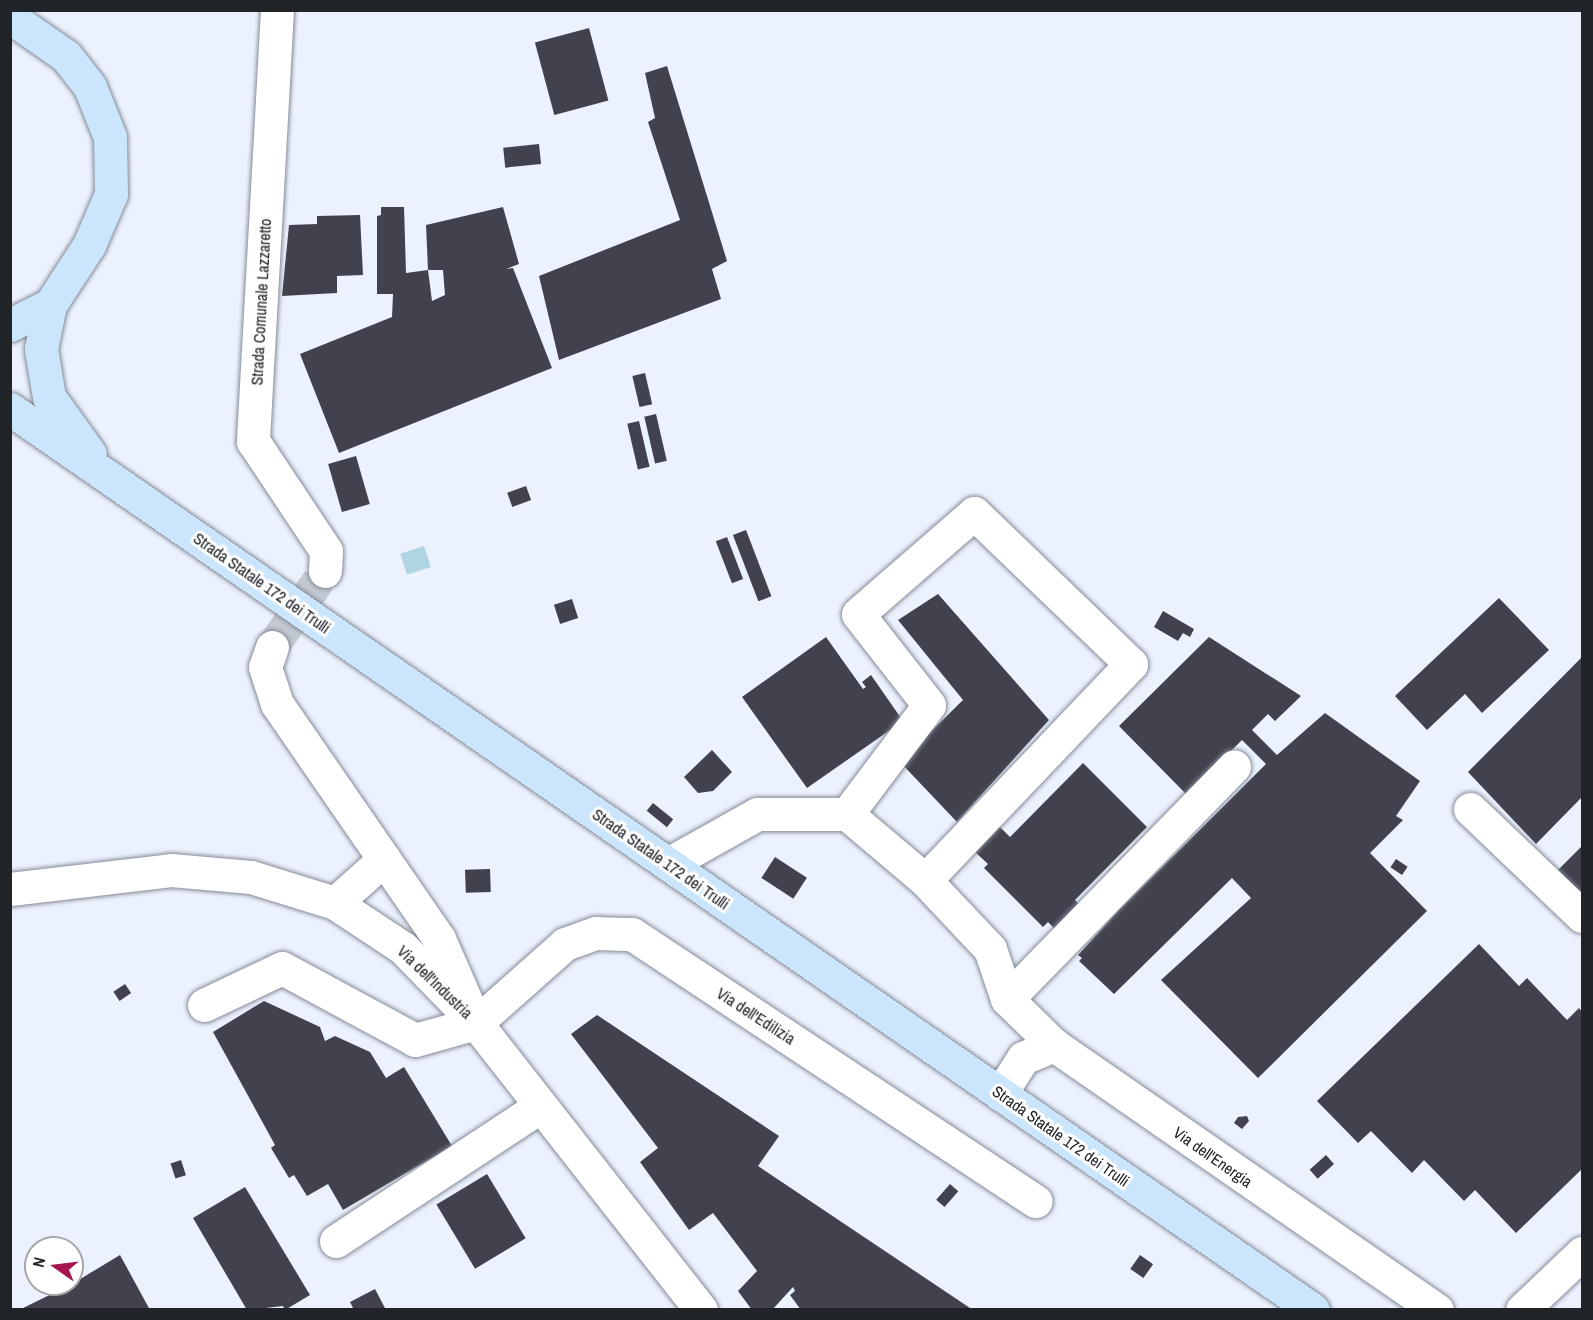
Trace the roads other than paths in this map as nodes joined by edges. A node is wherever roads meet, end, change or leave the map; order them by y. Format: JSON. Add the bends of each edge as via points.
{"nodes":[{"id":1,"x":277,"y":10,"type":"edge"},
{"id":2,"x":10,"y":17,"type":"edge"},
{"id":3,"x":50,"y":305,"type":"junction"},
{"id":4,"x":10,"y":325,"type":"edge"},
{"id":5,"x":10,"y":409,"type":"edge"},
{"id":6,"x":105,"y":475,"type":"junction"},
{"id":7,"x":325,"y":571,"type":"tunnel mouth"},
{"id":8,"x":272,"y":647,"type":"tunnel mouth"},
{"id":9,"x":1234,"y":766,"type":"dead end"},
{"id":10,"x":1470,"y":809,"type":"dead end"},
{"id":11,"x":847,"y":814,"type":"junction"},
{"id":12,"x":384,"y":859,"type":"junction"},
{"id":13,"x":668,"y":864,"type":"junction"},
{"id":14,"x":925,"y":880,"type":"junction"},
{"id":15,"x":10,"y":889,"type":"edge"},
{"id":16,"x":335,"y":903,"type":"junction"},
{"id":17,"x":1582,"y":916,"type":"edge"},
{"id":18,"x":1007,"y":999,"type":"junction"},
{"id":19,"x":204,"y":1005,"type":"dead end"},
{"id":20,"x":476,"y":1023,"type":"junction"},
{"id":21,"x":1054,"y":1045,"type":"junction"},
{"id":22,"x":1000,"y":1094,"type":"junction"},
{"id":23,"x":541,"y":1106,"type":"junction"},
{"id":24,"x":1036,"y":1201,"type":"dead end"},
{"id":25,"x":336,"y":1241,"type":"dead end"},
{"id":26,"x":1582,"y":1253,"type":"edge"},
{"id":27,"x":701,"y":1310,"type":"edge"},
{"id":28,"x":1312,"y":1310,"type":"edge"},
{"id":29,"x":1437,"y":1310,"type":"edge"},
{"id":30,"x":1522,"y":1310,"type":"edge"}],
"edges":[{"from":1,"to":7,"type":"street","name":"Strada Comunale Lazzaretto","via":[[253,441],[326,551]]},
{"from":2,"to":3,"type":"main road","via":[[66,56],[90,87],[110,137],[111,194],[89,245]]},
{"from":3,"to":4,"type":"main road"},
{"from":3,"to":6,"type":"main road","via":[[41,349],[49,397]]},
{"from":5,"to":6,"type":"main road","name":"Strada Statale 172 dei Trulli"},
{"from":6,"to":13,"type":"main road","name":"Strada Statale 172 dei Trulli"},
{"from":8,"to":12,"type":"street","via":[[266,667],[277,704]]},
{"from":9,"to":18,"type":"street"},
{"from":10,"to":17,"type":"street"},
{"from":11,"to":13,"type":"street","via":[[757,814]]},
{"from":11,"to":14,"type":"street"},
{"from":11,"to":14,"type":"street","via":[[929,705],[858,614],[974,513],[1131,664]]},
{"from":12,"to":16,"type":"street"},
{"from":12,"to":20,"type":"street","via":[[440,939]]},
{"from":13,"to":22,"type":"main road","name":"Strada Statale 172 dei Trulli"},
{"from":14,"to":18,"type":"street","via":[[990,949]]},
{"from":15,"to":16,"type":"street","name":"Via dell'Industria","via":[[171,870],[251,877]]},
{"from":16,"to":20,"type":"street","name":"Via dell'Industria","via":[[403,948]]},
{"from":18,"to":21,"type":"street","name":"Via dell'Energia"},
{"from":19,"to":20,"type":"street","via":[[282,968],[415,1040]]},
{"from":20,"to":23,"type":"street","name":"Via dell'Industria"},
{"from":20,"to":24,"type":"street","name":"Via dell'Edilizia","via":[[565,944],[596,933],[632,934]]},
{"from":21,"to":22,"type":"street","via":[[1023,1058]]},
{"from":21,"to":29,"type":"street","name":"Via dell'Energia"},
{"from":22,"to":28,"type":"main road","name":"Strada Statale 172 dei Trulli"},
{"from":23,"to":25,"type":"street"},
{"from":23,"to":27,"type":"street","name":"Via dell'Industria"},
{"from":26,"to":30,"type":"street"}]}
